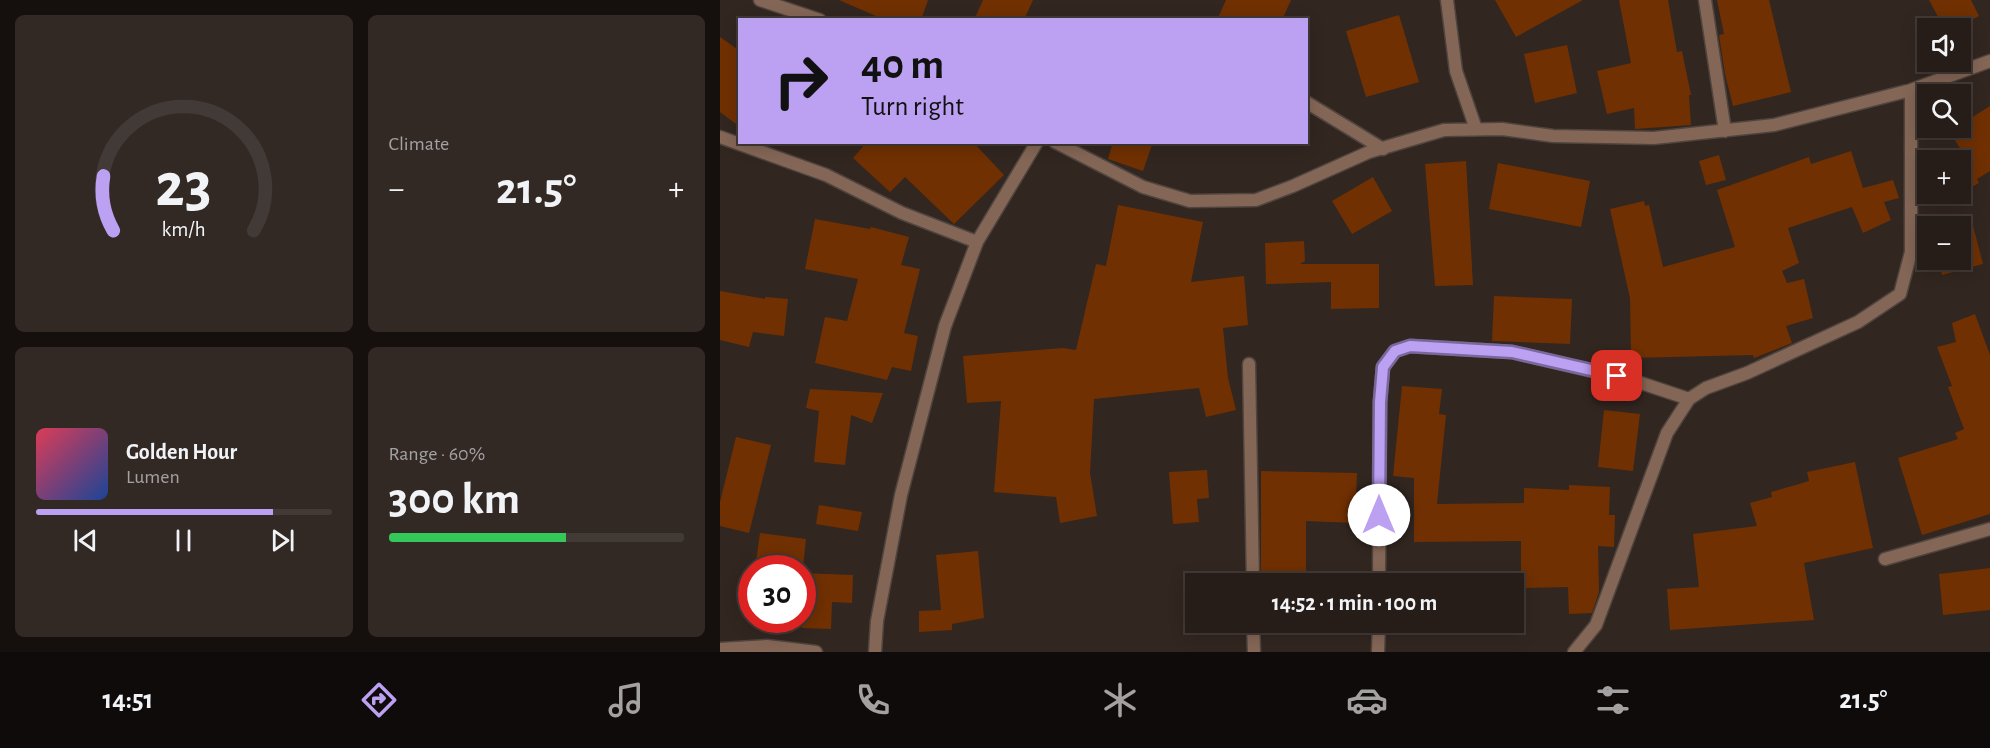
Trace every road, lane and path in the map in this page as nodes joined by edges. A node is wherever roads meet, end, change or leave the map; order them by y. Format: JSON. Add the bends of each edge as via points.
{"nodes":[{"id":1,"x":760,"y":0,"type":"edge"},
{"id":2,"x":1447,"y":0,"type":"edge"},
{"id":3,"x":1705,"y":0,"type":"edge"},
{"id":4,"x":814,"y":18,"type":"edge"},
{"id":5,"x":1990,"y":61,"type":"edge"},
{"id":6,"x":1911,"y":90,"type":"junction"},
{"id":7,"x":1308,"y":103,"type":"edge"},
{"id":8,"x":1476,"y":129,"type":"junction"},
{"id":9,"x":1725,"y":130,"type":"junction"},
{"id":10,"x":720,"y":137,"type":"edge"},
{"id":11,"x":738,"y":143,"type":"edge"},
{"id":12,"x":740,"y":144,"type":"edge"},
{"id":13,"x":1036,"y":144,"type":"edge"},
{"id":14,"x":1059,"y":144,"type":"edge"},
{"id":15,"x":1383,"y":148,"type":"junction"},
{"id":16,"x":977,"y":242,"type":"junction"},
{"id":17,"x":1249,"y":364,"type":"dead end"},
{"id":18,"x":1689,"y":399,"type":"junction"},
{"id":19,"x":1990,"y":529,"type":"edge"},
{"id":20,"x":1885,"y":559,"type":"dead end"},
{"id":21,"x":1252,"y":573,"type":"edge"},
{"id":22,"x":1379,"y":573,"type":"edge"},
{"id":23,"x":1253,"y":633,"type":"edge"},
{"id":24,"x":1378,"y":633,"type":"edge"},
{"id":25,"x":720,"y":648,"type":"edge"},
{"id":26,"x":816,"y":652,"type":"edge"},
{"id":27,"x":875,"y":652,"type":"edge"},
{"id":28,"x":1254,"y":652,"type":"edge"},
{"id":29,"x":1378,"y":652,"type":"edge"},
{"id":30,"x":1574,"y":652,"type":"edge"}],
"edges":[{"from":1,"to":4,"type":"street"},
{"from":2,"to":8,"type":"street","via":[[1456,71]]},
{"from":3,"to":9,"type":"street"},
{"from":5,"to":6,"type":"street"},
{"from":6,"to":9,"type":"street","via":[[1774,125]]},
{"from":6,"to":18,"type":"street","via":[[1911,252],[1900,294],[1858,322]]},
{"from":7,"to":15,"type":"street"},
{"from":8,"to":9,"type":"street","via":[[1553,136],[1654,138]]},
{"from":8,"to":15,"type":"street","via":[[1444,130]]},
{"from":10,"to":11,"type":"street"},
{"from":12,"to":16,"type":"street","via":[[826,175],[902,213]]},
{"from":13,"to":16,"type":"street"},
{"from":14,"to":15,"type":"street","via":[[1143,187],[1190,201],[1256,200]]},
{"from":16,"to":27,"type":"street","via":[[945,326],[901,495],[877,621]]},
{"from":17,"to":21,"type":"street"},
{"from":18,"to":22,"type":"street","via":[[1635,381],[1512,352],[1410,346],[1395,351],[1383,367],[1380,402]]},
{"from":18,"to":30,"type":"street","via":[[1667,433],[1596,625]]},
{"from":19,"to":20,"type":"street"},
{"from":23,"to":28,"type":"street"},
{"from":24,"to":29,"type":"street"},
{"from":25,"to":26,"type":"street","via":[[767,646]]}]}
